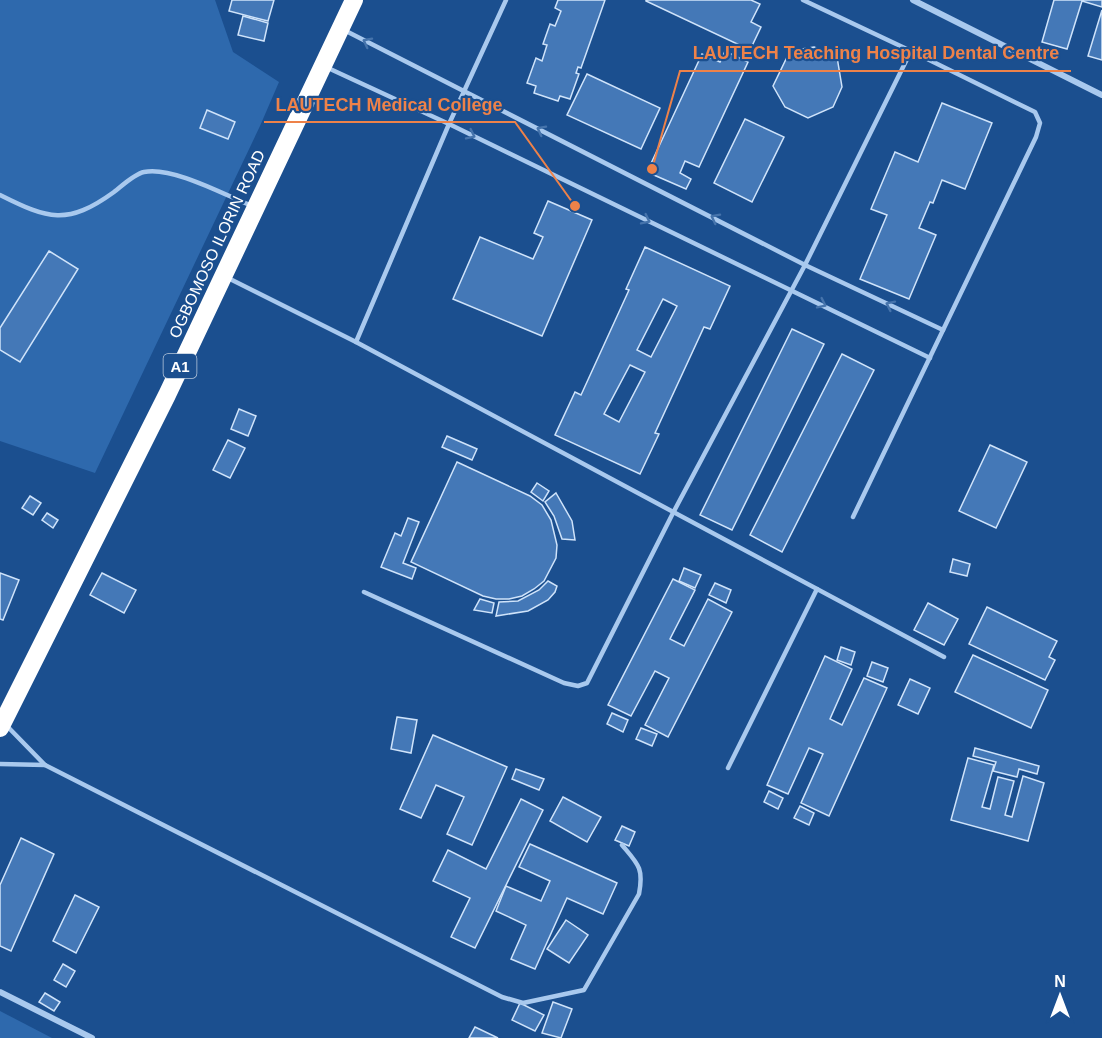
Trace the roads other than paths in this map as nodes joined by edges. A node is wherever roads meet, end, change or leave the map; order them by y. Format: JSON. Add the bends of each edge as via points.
{"nodes":[{"id":1,"x":354,"y":0,"type":"edge"},
{"id":2,"x":506,"y":0,"type":"edge"},
{"id":3,"x":803,"y":0,"type":"edge"},
{"id":4,"x":913,"y":0,"type":"edge"},
{"id":5,"x":340,"y":28,"type":"junction"},
{"id":6,"x":911,"y":51,"type":"junction"},
{"id":7,"x":322,"y":66,"type":"junction"},
{"id":8,"x":465,"y":91,"type":"junction"},
{"id":9,"x":1102,"y":95,"type":"edge"},
{"id":10,"x":448,"y":124,"type":"junction"},
{"id":11,"x":0,"y":195,"type":"edge"},
{"id":12,"x":255,"y":208,"type":"junction"},
{"id":13,"x":805,"y":264,"type":"junction"},
{"id":14,"x":223,"y":276,"type":"junction"},
{"id":15,"x":791,"y":290,"type":"junction"},
{"id":16,"x":943,"y":330,"type":"junction"},
{"id":17,"x":356,"y":342,"type":"junction"},
{"id":18,"x":930,"y":358,"type":"junction"},
{"id":19,"x":673,"y":513,"type":"junction"},
{"id":20,"x":853,"y":517,"type":"dead end"},
{"id":21,"x":817,"y":590,"type":"junction"},
{"id":22,"x":364,"y":591,"type":"dead end"},
{"id":23,"x":944,"y":657,"type":"dead end"},
{"id":24,"x":1,"y":725,"type":"edge"},
{"id":25,"x":0,"y":764,"type":"edge"},
{"id":26,"x":45,"y":765,"type":"junction"},
{"id":27,"x":728,"y":768,"type":"dead end"},
{"id":28,"x":622,"y":845,"type":"dead end"},
{"id":29,"x":0,"y":992,"type":"edge"},
{"id":30,"x":92,"y":1038,"type":"edge"}],
"edges":[{"from":1,"to":5,"type":"highway","name":"OGBOMOSO ILORIN ROAD","number":"A1"},
{"from":2,"to":8,"type":"lane"},
{"from":3,"to":6,"type":"lane"},
{"from":4,"to":9,"type":"street"},
{"from":5,"to":7,"type":"highway","name":"OGBOMOSO ILORIN ROAD","number":"A1"},
{"from":8,"to":5,"type":"lane","one_way":true},
{"from":6,"to":13,"type":"lane"},
{"from":6,"to":16,"type":"lane","via":[[1035,112],[1040,123]]},
{"from":7,"to":10,"type":"lane"},
{"from":7,"to":12,"type":"highway","name":"OGBOMOSO ILORIN ROAD","number":"A1"},
{"from":8,"to":10,"type":"lane"},
{"from":13,"to":8,"type":"lane","one_way":true},
{"from":10,"to":15,"type":"lane","one_way":true},
{"from":10,"to":17,"type":"lane"},
{"from":11,"to":12,"type":"lane","via":[[35,213],[68,216],[98,204],[142,172],[164,171]]},
{"from":12,"to":14,"type":"highway","name":"OGBOMOSO ILORIN ROAD","number":"A1"},
{"from":13,"to":15,"type":"lane"},
{"from":16,"to":13,"type":"lane","one_way":true},
{"from":14,"to":17,"type":"lane"},
{"from":14,"to":24,"type":"highway","name":"OGBOMOSO ILORIN ROAD","number":"A1"},
{"from":15,"to":18,"type":"lane","one_way":true},
{"from":15,"to":19,"type":"lane"},
{"from":16,"to":18,"type":"lane"},
{"from":17,"to":19,"type":"lane"},
{"from":18,"to":20,"type":"lane"},
{"from":19,"to":21,"type":"lane"},
{"from":19,"to":22,"type":"lane","via":[[587,683],[578,686]]},
{"from":21,"to":23,"type":"lane"},
{"from":21,"to":27,"type":"lane"},
{"from":24,"to":26,"type":"lane"},
{"from":25,"to":26,"type":"lane"},
{"from":26,"to":28,"type":"lane","via":[[491,992],[524,1003],[584,990],[639,894],[639,865]]},
{"from":29,"to":30,"type":"street"}]}
